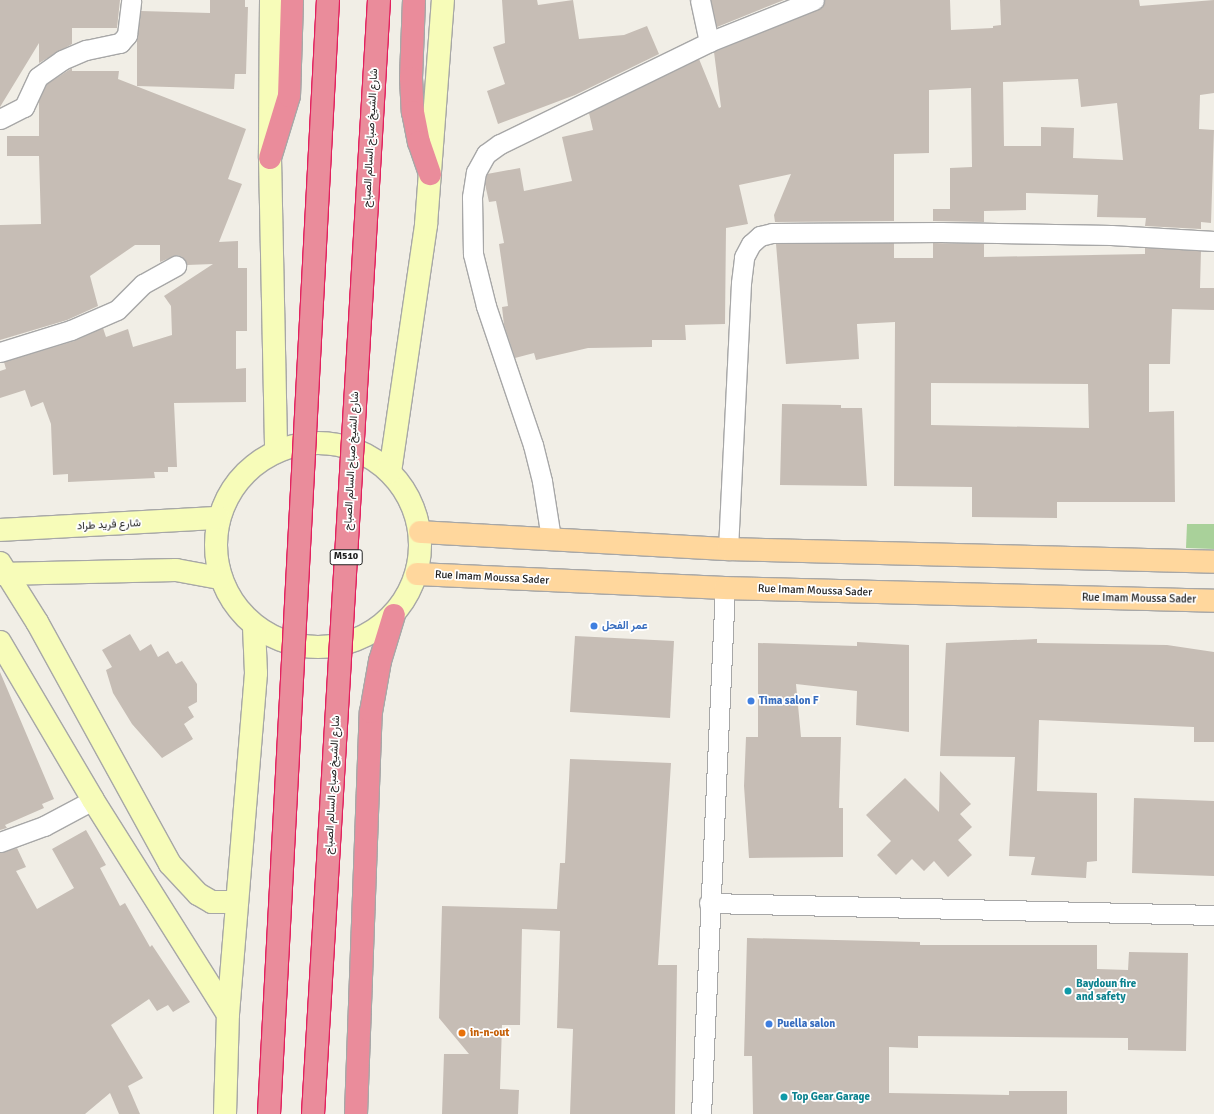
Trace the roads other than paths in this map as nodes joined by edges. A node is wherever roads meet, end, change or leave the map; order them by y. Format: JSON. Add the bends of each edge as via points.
{"nodes":[{"id":1,"x":131,"y":0,"type":"edge"},
{"id":2,"x":271,"y":0,"type":"edge"},
{"id":3,"x":292,"y":0,"type":"edge"},
{"id":4,"x":328,"y":0,"type":"edge"},
{"id":5,"x":380,"y":0,"type":"edge"},
{"id":6,"x":414,"y":0,"type":"edge"},
{"id":7,"x":443,"y":0,"type":"edge"},
{"id":8,"x":700,"y":0,"type":"edge"},
{"id":9,"x":814,"y":0,"type":"edge"},
{"id":10,"x":709,"y":42,"type":"junction"},
{"id":11,"x":0,"y":118,"type":"edge"},
{"id":12,"x":270,"y":158,"type":"junction"},
{"id":13,"x":430,"y":174,"type":"junction"},
{"id":14,"x":1214,"y":241,"type":"edge"},
{"id":15,"x":176,"y":266,"type":"dead end"},
{"id":16,"x":0,"y":352,"type":"edge"},
{"id":17,"x":276,"y":451,"type":"junction"},
{"id":18,"x":390,"y":472,"type":"junction"},
{"id":19,"x":218,"y":518,"type":"junction"},
{"id":20,"x":0,"y":530,"type":"edge"},
{"id":21,"x":420,"y":532,"type":"junction"},
{"id":22,"x":550,"y":538,"type":"junction"},
{"id":23,"x":728,"y":549,"type":"junction"},
{"id":24,"x":1214,"y":562,"type":"edge"},
{"id":25,"x":2,"y":570,"type":"edge"},
{"id":26,"x":417,"y":574,"type":"junction"},
{"id":27,"x":219,"y":578,"type":"junction"},
{"id":28,"x":725,"y":588,"type":"junction"},
{"id":29,"x":1214,"y":601,"type":"edge"},
{"id":30,"x":394,"y":615,"type":"junction"},
{"id":31,"x":254,"y":627,"type":"junction"},
{"id":32,"x":2,"y":648,"type":"edge"},
{"id":33,"x":93,"y":800,"type":"junction"},
{"id":34,"x":0,"y":842,"type":"edge"},
{"id":35,"x":237,"y":902,"type":"junction"},
{"id":36,"x":709,"y":903,"type":"junction"},
{"id":37,"x":1214,"y":915,"type":"edge"},
{"id":38,"x":228,"y":1014,"type":"junction"},
{"id":39,"x":225,"y":1114,"type":"edge"},
{"id":40,"x":268,"y":1114,"type":"edge"},
{"id":41,"x":313,"y":1114,"type":"edge"},
{"id":42,"x":356,"y":1114,"type":"edge"},
{"id":43,"x":701,"y":1114,"type":"edge"}],
"edges":[{"from":1,"to":11,"type":"street","via":[[127,35],[120,43],[86,50],[62,60],[38,77],[24,107]]},
{"from":2,"to":12,"type":"street"},
{"from":3,"to":12,"type":"highway","via":[[289,96]]},
{"from":4,"to":40,"type":"highway","bridge":true},
{"from":5,"to":41,"type":"highway","name":"شارع الشيخ صباح السالم الصباح","number":"M510","bridge":true},
{"from":6,"to":13,"type":"highway","via":[[410,78],[413,112],[418,142]]},
{"from":7,"to":13,"type":"street"},
{"from":8,"to":10,"type":"street"},
{"from":9,"to":10,"type":"street"},
{"from":10,"to":22,"type":"street","via":[[500,144],[486,154],[476,172],[471,223],[475,266],[533,445],[542,481]]},
{"from":12,"to":17,"type":"street"},
{"from":13,"to":18,"type":"street","via":[[416,309]]},
{"from":14,"to":23,"type":"street","via":[[1111,234],[940,232],[772,232],[760,236],[751,244],[744,257],[741,283]]},
{"from":15,"to":16,"type":"street","via":[[143,284],[117,310],[71,330]]},
{"from":17,"to":18,"type":"street","via":[[299,444],[324,443],[342,446],[370,457]]},
{"from":17,"to":19,"type":"street","via":[[250,468],[230,490]]},
{"from":18,"to":21,"type":"street","via":[[404,490],[414,510]]},
{"from":19,"to":20,"type":"street","name":"شارع فريد طراد"},
{"from":19,"to":27,"type":"street","via":[[214,549]]},
{"from":21,"to":22,"type":"main road"},
{"from":21,"to":26,"type":"street"},
{"from":22,"to":23,"type":"main road"},
{"from":23,"to":24,"type":"main road"},
{"from":25,"to":27,"type":"street","via":[[176,570]]},
{"from":25,"to":35,"type":"street","via":[[37,622],[170,864],[198,894],[212,902]]},
{"from":26,"to":28,"type":"main road","name":"Rue Imam Moussa Sader"},
{"from":26,"to":30,"type":"street","via":[[408,596]]},
{"from":27,"to":31,"type":"street","via":[[233,605]]},
{"from":28,"to":29,"type":"main road","name":"Rue Imam Moussa Sader"},
{"from":28,"to":36,"type":"street"},
{"from":30,"to":31,"type":"street","via":[[370,634],[342,645],[311,648],[281,642]]},
{"from":30,"to":42,"type":"highway","via":[[380,661],[371,712]]},
{"from":31,"to":35,"type":"street","via":[[256,673]]},
{"from":32,"to":33,"type":"street"},
{"from":33,"to":34,"type":"street","via":[[44,826]]},
{"from":33,"to":38,"type":"street"},
{"from":35,"to":38,"type":"street"},
{"from":36,"to":37,"type":"street"},
{"from":36,"to":43,"type":"street"},
{"from":38,"to":39,"type":"street"}]}
